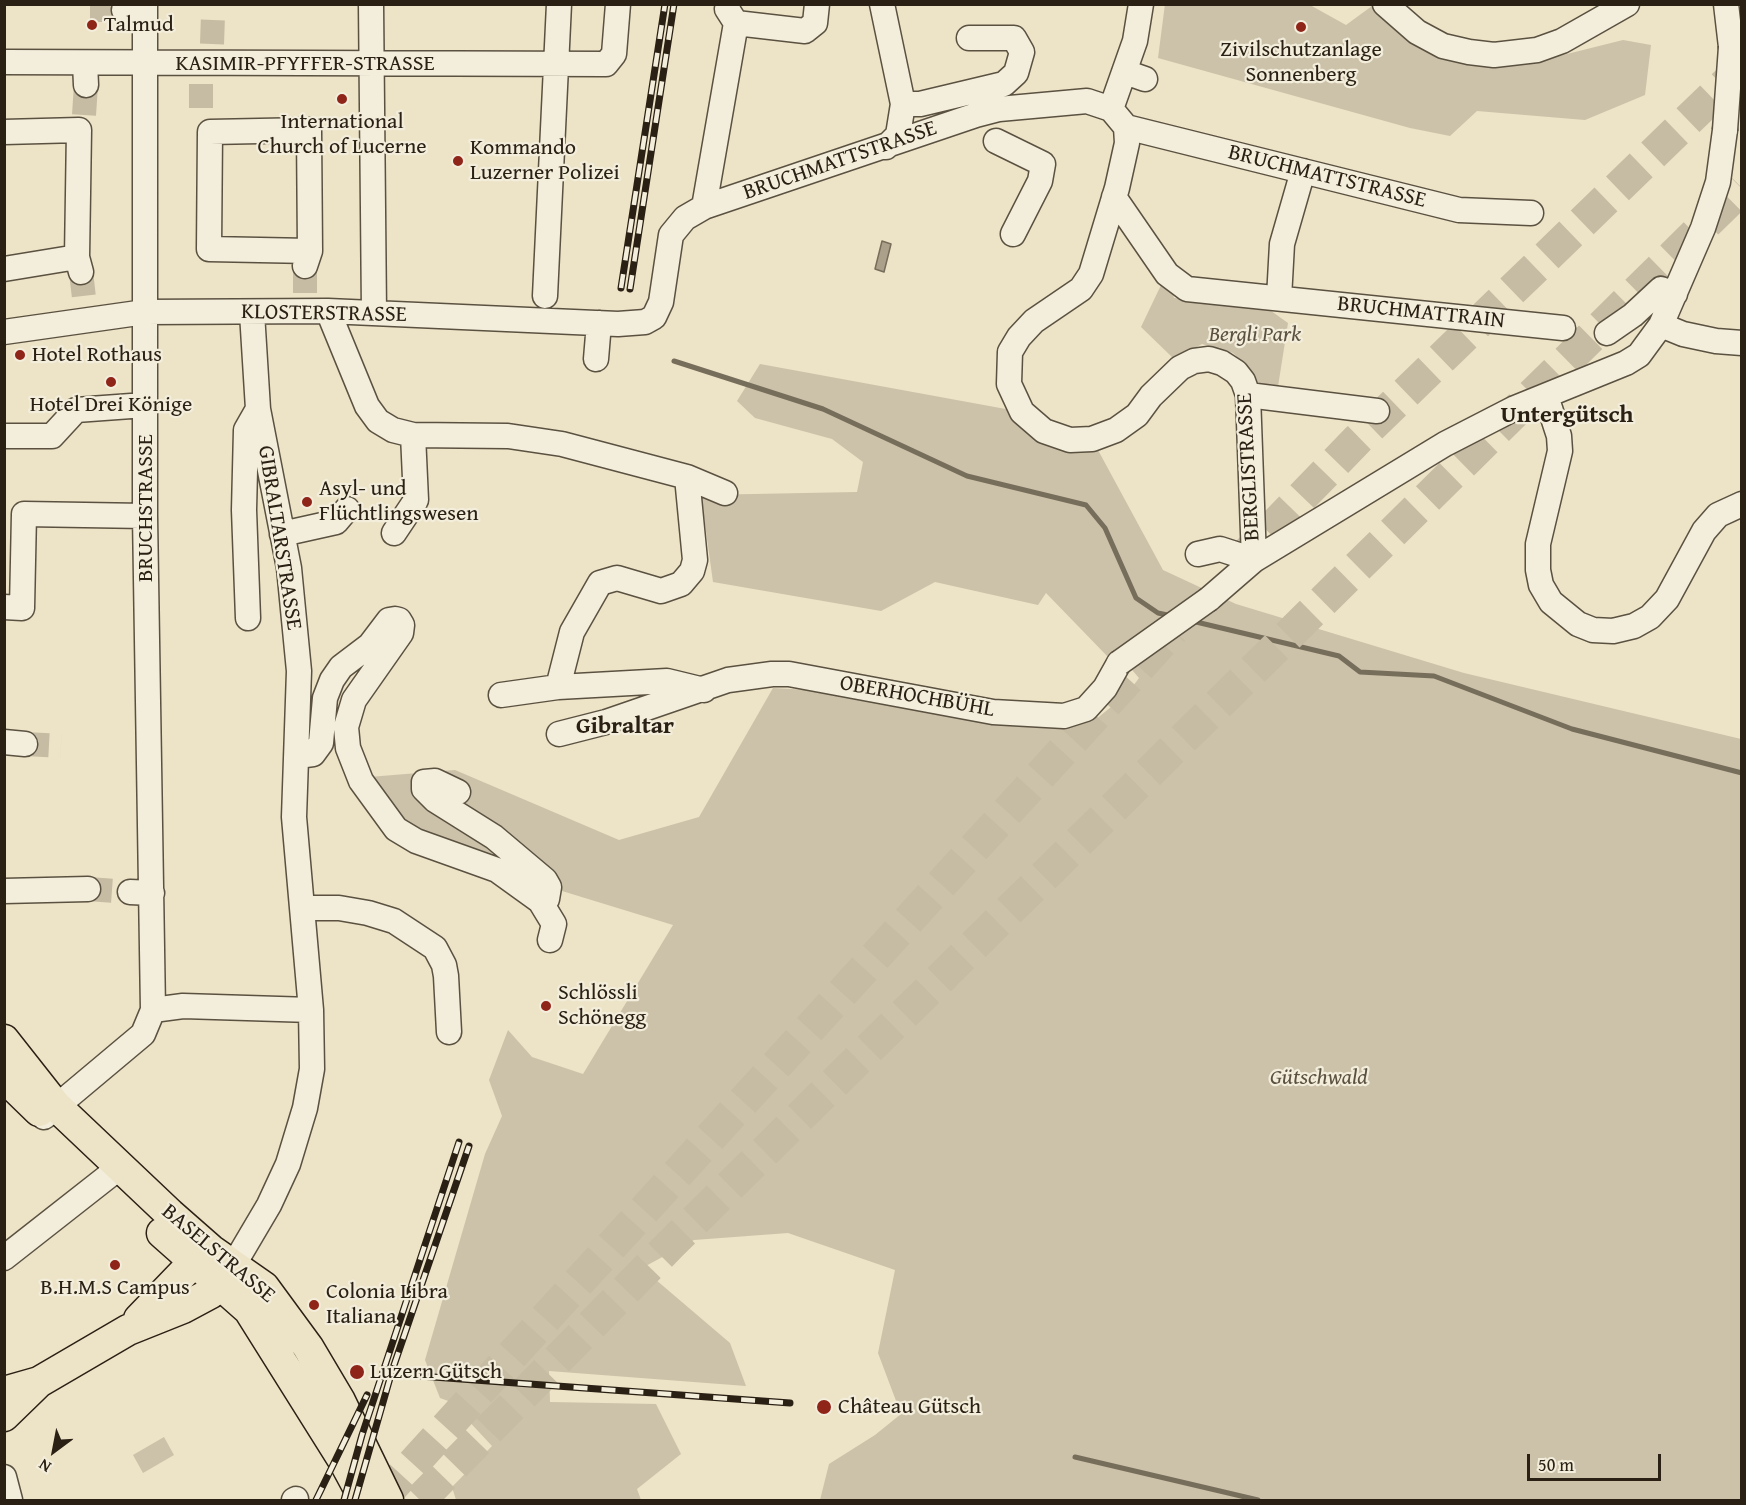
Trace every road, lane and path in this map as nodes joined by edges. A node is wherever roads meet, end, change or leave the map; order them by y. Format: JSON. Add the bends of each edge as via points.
{"nodes":[{"id":1,"x":371,"y":4,"type":"edge"},
{"id":2,"x":559,"y":4,"type":"edge"},
{"id":3,"x":618,"y":4,"type":"edge"},
{"id":4,"x":817,"y":4,"type":"edge"},
{"id":5,"x":882,"y":4,"type":"edge"},
{"id":6,"x":1141,"y":4,"type":"edge"},
{"id":7,"x":1385,"y":4,"type":"edge"},
{"id":8,"x":1627,"y":4,"type":"edge"},
{"id":9,"x":1726,"y":4,"type":"edge"},
{"id":10,"x":138,"y":8,"type":"edge"},
{"id":11,"x":732,"y":14,"type":"edge"},
{"id":12,"x":969,"y":38,"type":"dead end"},
{"id":13,"x":4,"y":62,"type":"edge"},
{"id":14,"x":147,"y":64,"type":"junction"},
{"id":15,"x":372,"y":64,"type":"junction"},
{"id":16,"x":554,"y":64,"type":"junction"},
{"id":17,"x":903,"y":104,"type":"junction"},
{"id":18,"x":999,"y":109,"type":"junction"},
{"id":19,"x":1118,"y":118,"type":"junction"},
{"id":20,"x":206,"y":123,"type":"joint"},
{"id":21,"x":4,"y":132,"type":"edge"},
{"id":22,"x":886,"y":147,"type":"junction"},
{"id":23,"x":1303,"y":171,"type":"junction"},
{"id":24,"x":1114,"y":197,"type":"junction"},
{"id":25,"x":704,"y":207,"type":"junction"},
{"id":26,"x":1531,"y":213,"type":"dead end"},
{"id":27,"x":1013,"y":234,"type":"dead end"},
{"id":28,"x":4,"y":268,"type":"edge"},
{"id":29,"x":1675,"y":294,"type":"junction"},
{"id":30,"x":545,"y":296,"type":"dead end"},
{"id":31,"x":1279,"y":298,"type":"junction"},
{"id":32,"x":313,"y":305,"type":"junction"},
{"id":33,"x":145,"y":312,"type":"junction"},
{"id":34,"x":252,"y":313,"type":"junction"},
{"id":35,"x":374,"y":313,"type":"junction"},
{"id":36,"x":645,"y":322,"type":"joint"},
{"id":37,"x":599,"y":323,"type":"junction"},
{"id":38,"x":1661,"y":325,"type":"junction"},
{"id":39,"x":1563,"y":328,"type":"dead end"},
{"id":40,"x":4,"y":332,"type":"edge"},
{"id":41,"x":1607,"y":333,"type":"dead end"},
{"id":42,"x":1742,"y":343,"type":"edge"},
{"id":43,"x":596,"y":359,"type":"dead end"},
{"id":44,"x":1248,"y":395,"type":"junction"},
{"id":45,"x":1546,"y":396,"type":"junction"},
{"id":46,"x":145,"y":405,"type":"junction"},
{"id":47,"x":258,"y":409,"type":"junction"},
{"id":48,"x":1377,"y":411,"type":"dead end"},
{"id":49,"x":413,"y":435,"type":"junction"},
{"id":50,"x":4,"y":436,"type":"edge"},
{"id":51,"x":687,"y":477,"type":"junction"},
{"id":52,"x":725,"y":493,"type":"dead end"},
{"id":53,"x":1742,"y":504,"type":"edge"},
{"id":54,"x":347,"y":509,"type":"dead end"},
{"id":55,"x":145,"y":516,"type":"junction"},
{"id":56,"x":394,"y":533,"type":"dead end"},
{"id":57,"x":282,"y":534,"type":"junction"},
{"id":58,"x":1198,"y":554,"type":"dead end"},
{"id":59,"x":1254,"y":560,"type":"junction"},
{"id":60,"x":4,"y":607,"type":"edge"},
{"id":61,"x":248,"y":618,"type":"dead end"},
{"id":62,"x":1116,"y":668,"type":"joint"},
{"id":63,"x":558,"y":687,"type":"junction"},
{"id":64,"x":704,"y":690,"type":"junction"},
{"id":65,"x":501,"y":695,"type":"dead end"},
{"id":66,"x":559,"y":734,"type":"dead end"},
{"id":67,"x":298,"y":756,"type":"junction"},
{"id":68,"x":458,"y":792,"type":"dead end"},
{"id":69,"x":88,"y":889,"type":"tunnel mouth"},
{"id":70,"x":4,"y":891,"type":"edge"},
{"id":71,"x":540,"y":901,"type":"junction"},
{"id":72,"x":302,"y":908,"type":"junction"},
{"id":73,"x":550,"y":940,"type":"dead end"},
{"id":74,"x":311,"y":1010,"type":"junction"},
{"id":75,"x":153,"y":1011,"type":"junction"},
{"id":76,"x":449,"y":1032,"type":"dead end"},
{"id":77,"x":4,"y":1040,"type":"edge"},
{"id":78,"x":4,"y":1077,"type":"edge"},
{"id":79,"x":50,"y":1111,"type":"junction"},
{"id":80,"x":112,"y":1172,"type":"junction"},
{"id":81,"x":15,"y":1239,"type":"edge"},
{"id":82,"x":4,"y":1258,"type":"edge"},
{"id":83,"x":194,"y":1263,"type":"junction"},
{"id":84,"x":228,"y":1275,"type":"junction"},
{"id":85,"x":128,"y":1330,"type":"junction"},
{"id":86,"x":39,"y":1382,"type":"junction"},
{"id":87,"x":4,"y":1392,"type":"edge"},
{"id":88,"x":4,"y":1416,"type":"edge"},
{"id":89,"x":4,"y":1478,"type":"edge"},
{"id":90,"x":10,"y":1500,"type":"edge"},
{"id":91,"x":365,"y":1500,"type":"edge"},
{"id":92,"x":388,"y":1500,"type":"edge"}],
"edges":[{"from":1,"to":15,"type":"street"},
{"from":2,"to":16,"type":"street"},
{"from":3,"to":16,"type":"street","name":"KASIMIR-PFYFFER-STRASSE","via":[[614,54],[606,64]]},
{"from":4,"to":11,"type":"street","via":[[815,23],[805,31]]},
{"from":5,"to":17,"type":"street"},
{"from":6,"to":19,"type":"street","name":"BERGLISTRASSE","via":[[1135,76]]},
{"from":7,"to":8,"type":"street","via":[[1417,32],[1443,46],[1494,55],[1537,50],[1562,41]]},
{"from":9,"to":29,"type":"street","bridge":true,"via":[[1731,47],[1725,130],[1711,206]]},
{"from":10,"to":14,"type":"street","name":"BRUCHSTRASSE"},
{"from":11,"to":25,"type":"street"},
{"from":12,"to":17,"type":"street","via":[[1014,38],[1022,52],[1016,74],[1004,84],[920,104]]},
{"from":13,"to":14,"type":"street","name":"KASIMIR-PFYFFER-STRASSE","via":[[86,74]]},
{"from":14,"to":15,"type":"street","name":"KASIMIR-PFYFFER-STRASSE"},
{"from":14,"to":33,"type":"street","name":"BRUCHSTRASSE"},
{"from":15,"to":16,"type":"street","name":"KASIMIR-PFYFFER-STRASSE"},
{"from":15,"to":35,"type":"street"},
{"from":16,"to":30,"type":"street"},
{"from":17,"to":22,"type":"street","via":[[898,135]]},
{"from":18,"to":19,"type":"street","name":"BRUCHMATTSTRASSE","via":[[1087,101]]},
{"from":18,"to":22,"type":"street","name":"BRUCHMATTSTRASSE"},
{"from":18,"to":27,"type":"street","via":[[994,151],[1043,164],[1040,181]]},
{"from":19,"to":23,"type":"street","name":"BRUCHMATTSTRASSE"},
{"from":19,"to":24,"type":"street","name":"BERGLISTRASSE","via":[[1127,143]]},
{"from":20,"to":20,"type":"street","via":[[309,130],[307,258],[209,249]]},
{"from":21,"to":28,"type":"street","via":[[82,123],[79,264]]},
{"from":22,"to":25,"type":"street","name":"BRUCHMATTSTRASSE"},
{"from":23,"to":26,"type":"street","name":"BRUCHMATTSTRASSE","via":[[1459,210]]},
{"from":23,"to":31,"type":"street","via":[[1282,244]]},
{"from":24,"to":31,"type":"street","name":"BRUCHMATTRAIN","via":[[1167,274],[1187,289]]},
{"from":24,"to":44,"type":"street","name":"BERGLISTRASSE","via":[[1091,274],[1081,289],[1034,321],[1011,352],[1009,384],[1022,412],[1044,431],[1070,440],[1092,439],[1116,430],[1137,415],[1180,368],[1209,359],[1236,372]]},
{"from":25,"to":36,"type":"street","name":"BRUCHMATTSTRASSE","via":[[685,218],[671,235],[661,302],[654,317]]},
{"from":29,"to":38,"type":"street"},
{"from":29,"to":41,"type":"street","via":[[1661,290]]},
{"from":31,"to":39,"type":"street","name":"BRUCHMATTRAIN"},
{"from":32,"to":34,"type":"street","name":"KLOSTERSTRASSE"},
{"from":32,"to":35,"type":"street","name":"KLOSTERSTRASSE"},
{"from":32,"to":49,"type":"street","via":[[378,421]]},
{"from":33,"to":34,"type":"street","name":"KLOSTERSTRASSE"},
{"from":33,"to":40,"type":"street","name":"KLOSTERSTRASSE","via":[[86,313]]},
{"from":33,"to":46,"type":"street","name":"BRUCHSTRASSE"},
{"from":34,"to":47,"type":"street","name":"GIBRALTARSTRASSE"},
{"from":35,"to":37,"type":"street","name":"KLOSTERSTRASSE"},
{"from":36,"to":37,"type":"street","name":"KLOSTERSTRASSE"},
{"from":37,"to":43,"type":"street"},
{"from":38,"to":42,"type":"street","via":[[1705,339]]},
{"from":38,"to":45,"type":"street","via":[[1648,345],[1626,363]]},
{"from":44,"to":48,"type":"street"},
{"from":44,"to":59,"type":"street","name":"BERGLISTRASSE"},
{"from":45,"to":53,"type":"street","via":[[1560,451],[1538,543],[1538,570],[1551,602],[1578,624],[1613,631],[1650,617],[1667,599],[1704,531],[1719,515]]},
{"from":45,"to":59,"type":"street","via":[[1445,444]]},
{"from":46,"to":50,"type":"street","via":[[76,410],[52,436]]},
{"from":46,"to":55,"type":"street","name":"BRUCHSTRASSE"},
{"from":47,"to":57,"type":"street","name":"GIBRALTARSTRASSE"},
{"from":47,"to":61,"type":"street","via":[[246,430]]},
{"from":49,"to":51,"type":"street","via":[[508,436],[562,444]]},
{"from":49,"to":56,"type":"street","via":[[416,500]]},
{"from":51,"to":52,"type":"street"},
{"from":51,"to":63,"type":"street","via":[[695,560],[692,571],[681,584],[661,591],[617,578],[600,583],[572,632]]},
{"from":54,"to":57,"type":"street","via":[[336,522]]},
{"from":55,"to":60,"type":"street","via":[[24,514],[22,608]]},
{"from":55,"to":75,"type":"street","name":"BRUCHSTRASSE","via":[[141,892],[162,931]]},
{"from":57,"to":67,"type":"street","name":"GIBRALTARSTRASSE","via":[[299,671]]},
{"from":58,"to":59,"type":"street","via":[[1220,549]]},
{"from":59,"to":62,"type":"street","name":"BERGLISTRASSE","bridge":true},
{"from":62,"to":64,"type":"street","name":"OBERHOCHBÜHL","via":[[1086,709],[1064,717],[993,712],[789,674],[750,675]]},
{"from":63,"to":64,"type":"street","via":[[667,681]]},
{"from":63,"to":65,"type":"street"},
{"from":64,"to":66,"type":"street","name":"OBERHOCHBÜHL"},
{"from":67,"to":71,"type":"street","via":[[314,754],[321,743],[325,698],[341,667],[370,645],[389,620],[399,620],[401,633],[349,713],[348,748],[361,781],[396,829],[416,841],[497,870]]},
{"from":67,"to":72,"type":"street","name":"GIBRALTARSTRASSE","via":[[294,818]]},
{"from":68,"to":71,"type":"street","via":[[435,781],[424,782],[424,789],[435,800],[494,837],[545,880],[550,894]]},
{"from":69,"to":70,"type":"street"},
{"from":71,"to":73,"type":"street","via":[[554,924]]},
{"from":72,"to":74,"type":"street","name":"GIBRALTARSTRASSE"},
{"from":72,"to":76,"type":"street","via":[[368,913],[394,921],[435,948],[446,976]]},
{"from":74,"to":75,"type":"street","via":[[183,1006]]},
{"from":74,"to":84,"type":"street","name":"GIBRALTARSTRASSE","via":[[312,1069],[288,1164]]},
{"from":75,"to":79,"type":"street","name":"BRUCHSTRASSE","via":[[142,1034]]},
{"from":77,"to":79,"type":"main road","name":"BASELSTRASSE"},
{"from":78,"to":79,"type":"main road","name":"BASELSTRASSE"},
{"from":79,"to":80,"type":"main road","name":"BASELSTRASSE"},
{"from":80,"to":81,"type":"street"},
{"from":80,"to":83,"type":"main road","name":"BASELSTRASSE"},
{"from":80,"to":84,"type":"main road","name":"BASELSTRASSE","via":[[181,1225]]},
{"from":81,"to":82,"type":"street"},
{"from":83,"to":84,"type":"main road","name":"BASELSTRASSE"},
{"from":83,"to":85,"type":"main road"},
{"from":84,"to":85,"type":"main road","via":[[183,1308]]},
{"from":84,"to":91,"type":"main road","name":"BASELSTRASSE"},
{"from":84,"to":92,"type":"main road","name":"BASELSTRASSE","via":[[264,1287],[308,1347],[340,1401]]},
{"from":85,"to":86,"type":"main road"},
{"from":86,"to":87,"type":"main road"},
{"from":86,"to":88,"type":"main road"},
{"from":89,"to":90,"type":"street"}]}
